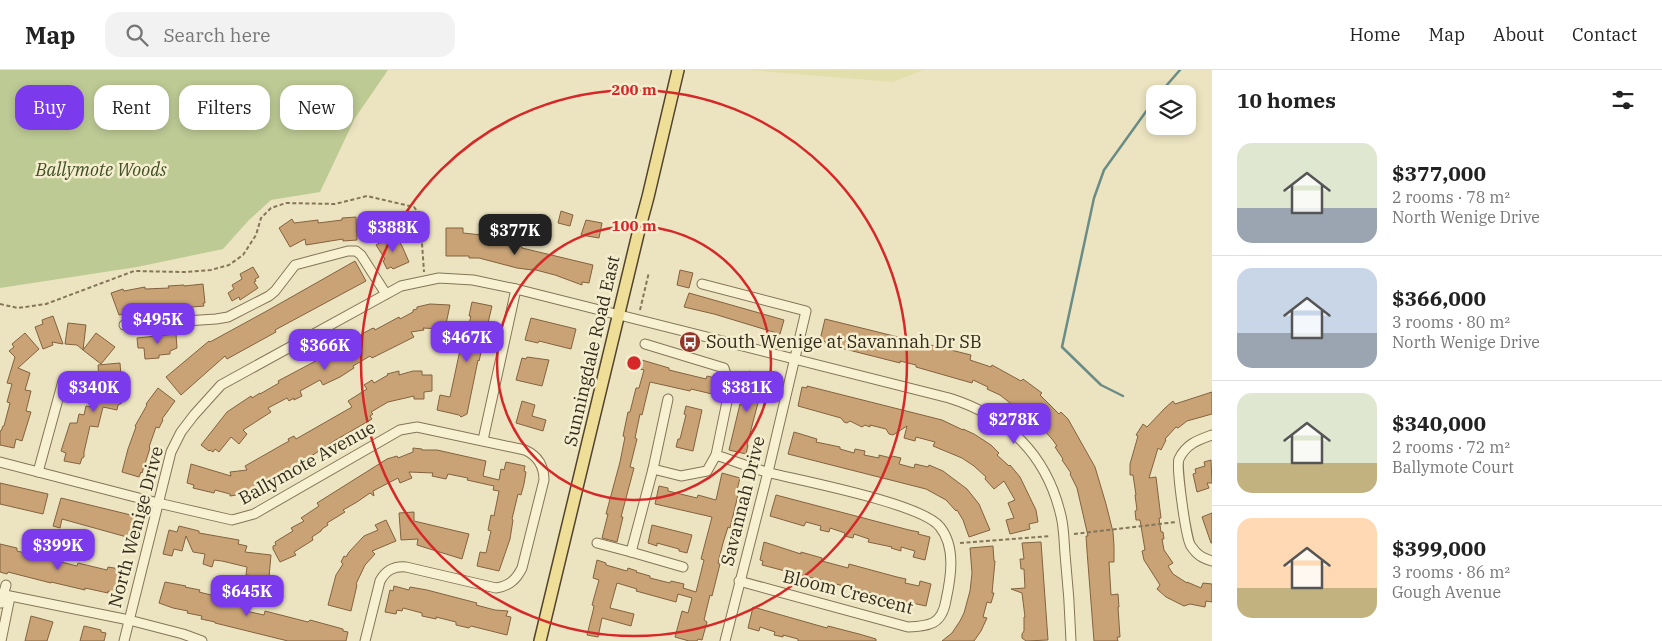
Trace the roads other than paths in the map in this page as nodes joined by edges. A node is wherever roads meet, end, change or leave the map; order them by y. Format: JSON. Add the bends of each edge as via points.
{"nodes":[{"id":1,"x":678,"y":70,"type":"edge"},
{"id":2,"x":702,"y":284,"type":"dead end"},
{"id":3,"x":516,"y":289,"type":"junction"},
{"id":4,"x":386,"y":294,"type":"junction"},
{"id":5,"x":618,"y":316,"type":"junction"},
{"id":6,"x":124,"y":325,"type":"dead end"},
{"id":7,"x":646,"y":344,"type":"dead end"},
{"id":8,"x":794,"y":359,"type":"junction"},
{"id":9,"x":63,"y":380,"type":"dead end"},
{"id":10,"x":668,"y":399,"type":"dead end"},
{"id":11,"x":1212,"y":435,"type":"edge"},
{"id":12,"x":483,"y":440,"type":"junction"},
{"id":13,"x":716,"y":455,"type":"junction"},
{"id":14,"x":0,"y":462,"type":"edge"},
{"id":15,"x":653,"y":469,"type":"junction"},
{"id":16,"x":38,"y":472,"type":"junction"},
{"id":17,"x":768,"y":472,"type":"junction"},
{"id":18,"x":158,"y":503,"type":"junction"},
{"id":19,"x":597,"y":543,"type":"dead end"},
{"id":20,"x":631,"y":552,"type":"junction"},
{"id":21,"x":1212,"y":561,"type":"edge"},
{"id":22,"x":683,"y":567,"type":"dead end"},
{"id":23,"x":739,"y":581,"type":"junction"},
{"id":24,"x":6,"y":585,"type":"dead end"},
{"id":25,"x":4,"y":597,"type":"edge"},
{"id":26,"x":129,"y":620,"type":"junction"},
{"id":27,"x":1,"y":641,"type":"edge"},
{"id":28,"x":124,"y":641,"type":"edge"},
{"id":29,"x":202,"y":641,"type":"edge"},
{"id":30,"x":365,"y":641,"type":"edge"},
{"id":31,"x":540,"y":641,"type":"edge"},
{"id":32,"x":724,"y":641,"type":"edge"},
{"id":33,"x":1071,"y":641,"type":"edge"}],
"edges":[{"from":1,"to":5,"type":"main road","name":"Sunningdale Road East"},
{"from":2,"to":8,"type":"street","name":"Savannah Drive","via":[[806,311]]},
{"from":3,"to":4,"type":"street","name":"North Wenige Drive","via":[[473,280],[438,278],[401,286]]},
{"from":3,"to":5,"type":"street","name":"North Wenige Drive"},
{"from":3,"to":12,"type":"street"},
{"from":4,"to":6,"type":"street","via":[[361,255],[348,251],[295,265],[269,296],[228,317]]},
{"from":4,"to":18,"type":"street","name":"North Wenige Drive","via":[[220,386],[181,432],[171,452]]},
{"from":5,"to":8,"type":"street","name":"North Wenige Drive"},
{"from":5,"to":31,"type":"main road","name":"Sunningdale Road East"},
{"from":7,"to":13,"type":"street","via":[[724,368],[730,387]]},
{"from":8,"to":17,"type":"street","name":"Savannah Drive"},
{"from":8,"to":33,"type":"street","name":"North Wenige Drive","via":[[967,404],[995,419],[1020,439],[1046,474],[1062,517]]},
{"from":9,"to":16,"type":"street"},
{"from":10,"to":15,"type":"street"},
{"from":11,"to":21,"type":"street","via":[[1188,445],[1178,460],[1178,467],[1189,544],[1200,557]]},
{"from":12,"to":18,"type":"street","name":"Ballymote Avenue","via":[[417,427],[400,430],[254,514],[232,520]]},
{"from":12,"to":30,"type":"street","name":"Ballymote Avenue","via":[[525,450],[537,458],[543,471],[543,485],[519,574],[507,586],[496,588],[406,568],[392,568],[380,581]]},
{"from":13,"to":15,"type":"street","via":[[707,471],[681,476]]},
{"from":13,"to":17,"type":"street","name":"Bloom Crescent"},
{"from":14,"to":16,"type":"street","name":"Ballymote Avenue"},
{"from":15,"to":20,"type":"street"},
{"from":16,"to":18,"type":"street","name":"Ballymote Avenue"},
{"from":17,"to":23,"type":"street","name":"Savannah Drive"},
{"from":17,"to":23,"type":"street","name":"Bloom Crescent","via":[[888,502],[936,522],[949,544],[951,576],[945,607],[929,626],[908,627]]},
{"from":18,"to":26,"type":"street","name":"North Wenige Drive"},
{"from":19,"to":20,"type":"street"},
{"from":20,"to":22,"type":"street"},
{"from":23,"to":32,"type":"street","name":"Savannah Drive"},
{"from":24,"to":25,"type":"street"},
{"from":25,"to":26,"type":"street"},
{"from":25,"to":27,"type":"street"},
{"from":26,"to":28,"type":"street","name":"North Wenige Drive"},
{"from":26,"to":29,"type":"street"}]}
